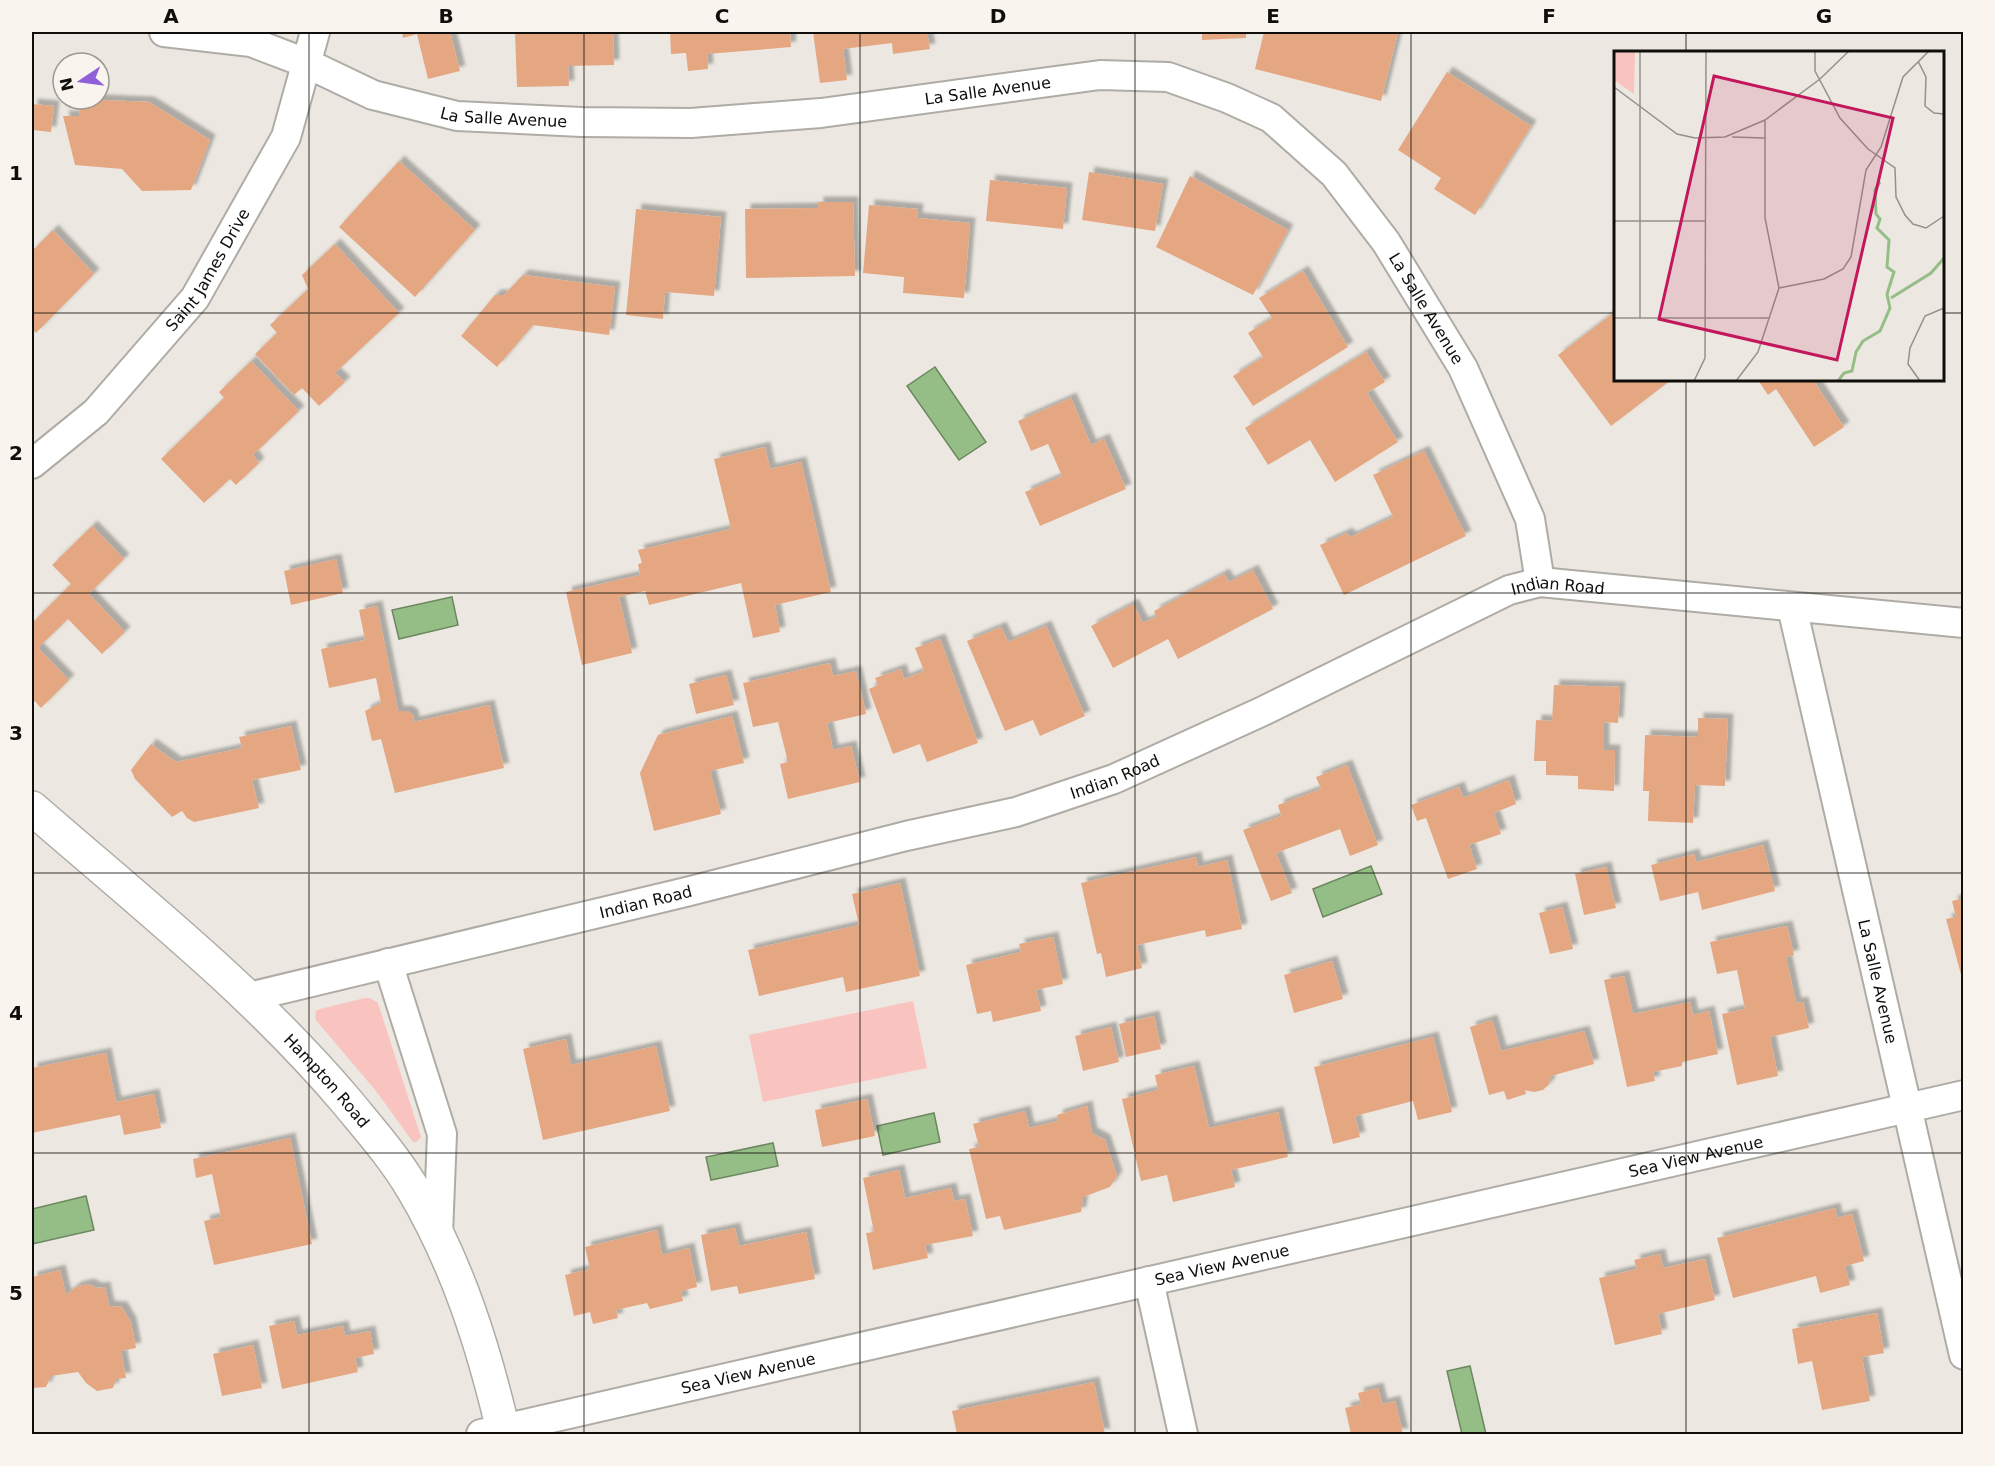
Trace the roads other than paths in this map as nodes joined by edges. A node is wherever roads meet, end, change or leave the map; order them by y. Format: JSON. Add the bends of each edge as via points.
{"nodes":[{"id":1,"x":164,"y":32,"type":"edge"},
{"id":2,"x":315,"y":32,"type":"edge"},
{"id":3,"x":306,"y":63,"type":"junction"},
{"id":4,"x":32,"y":464,"type":"edge"},
{"id":5,"x":1540,"y":582,"type":"junction"},
{"id":6,"x":1792,"y":607,"type":"junction"},
{"id":7,"x":1964,"y":623,"type":"edge"},
{"id":8,"x":32,"y":808,"type":"edge"},
{"id":9,"x":388,"y":963,"type":"junction"},
{"id":10,"x":249,"y":997,"type":"junction"},
{"id":11,"x":1964,"y":1095,"type":"edge"},
{"id":12,"x":1908,"y":1109,"type":"junction"},
{"id":13,"x":438,"y":1234,"type":"junction"},
{"id":14,"x":1149,"y":1281,"type":"junction"},
{"id":15,"x":1964,"y":1355,"type":"edge"},
{"id":16,"x":496,"y":1433,"type":"edge"},
{"id":17,"x":1183,"y":1434,"type":"edge"}],
"edges":[{"from":1,"to":3,"type":"street","name":"La Salle Avenue","via":[[250,42]]},
{"from":2,"to":3,"type":"street","name":"Saint James Drive"},
{"from":3,"to":4,"type":"street","name":"Saint James Drive","via":[[286,137],[195,298],[96,412]]},
{"from":3,"to":5,"type":"street","name":"La Salle Avenue","via":[[373,95],[457,116],[582,122],[691,123],[821,113],[1100,75],[1168,77],[1227,98],[1272,118],[1334,174],[1386,242],[1464,368],[1530,519]]},
{"from":5,"to":6,"type":"street","name":"Indian Road"},
{"from":5,"to":9,"type":"street","name":"Indian Road","via":[[1509,590],[1114,779],[1016,813]]},
{"from":6,"to":7,"type":"street","name":"Indian Road"},
{"from":6,"to":12,"type":"street","name":"La Salle Avenue"},
{"from":8,"to":10,"type":"street","name":"Hampton Road"},
{"from":9,"to":10,"type":"street","name":"Indian Road"},
{"from":9,"to":13,"type":"street","via":[[442,1134]]},
{"from":10,"to":13,"type":"street","name":"Hampton Road","via":[[317,1066],[385,1147]]},
{"from":11,"to":12,"type":"street","name":"Sea View Avenue"},
{"from":12,"to":14,"type":"street","name":"Sea View Avenue"},
{"from":12,"to":15,"type":"street","name":"La Salle Avenue"},
{"from":13,"to":16,"type":"street","name":"Hampton Road","via":[[476,1330],[495,1392]]},
{"from":14,"to":16,"type":"street","name":"Sea View Avenue"},
{"from":14,"to":17,"type":"street"}]}
